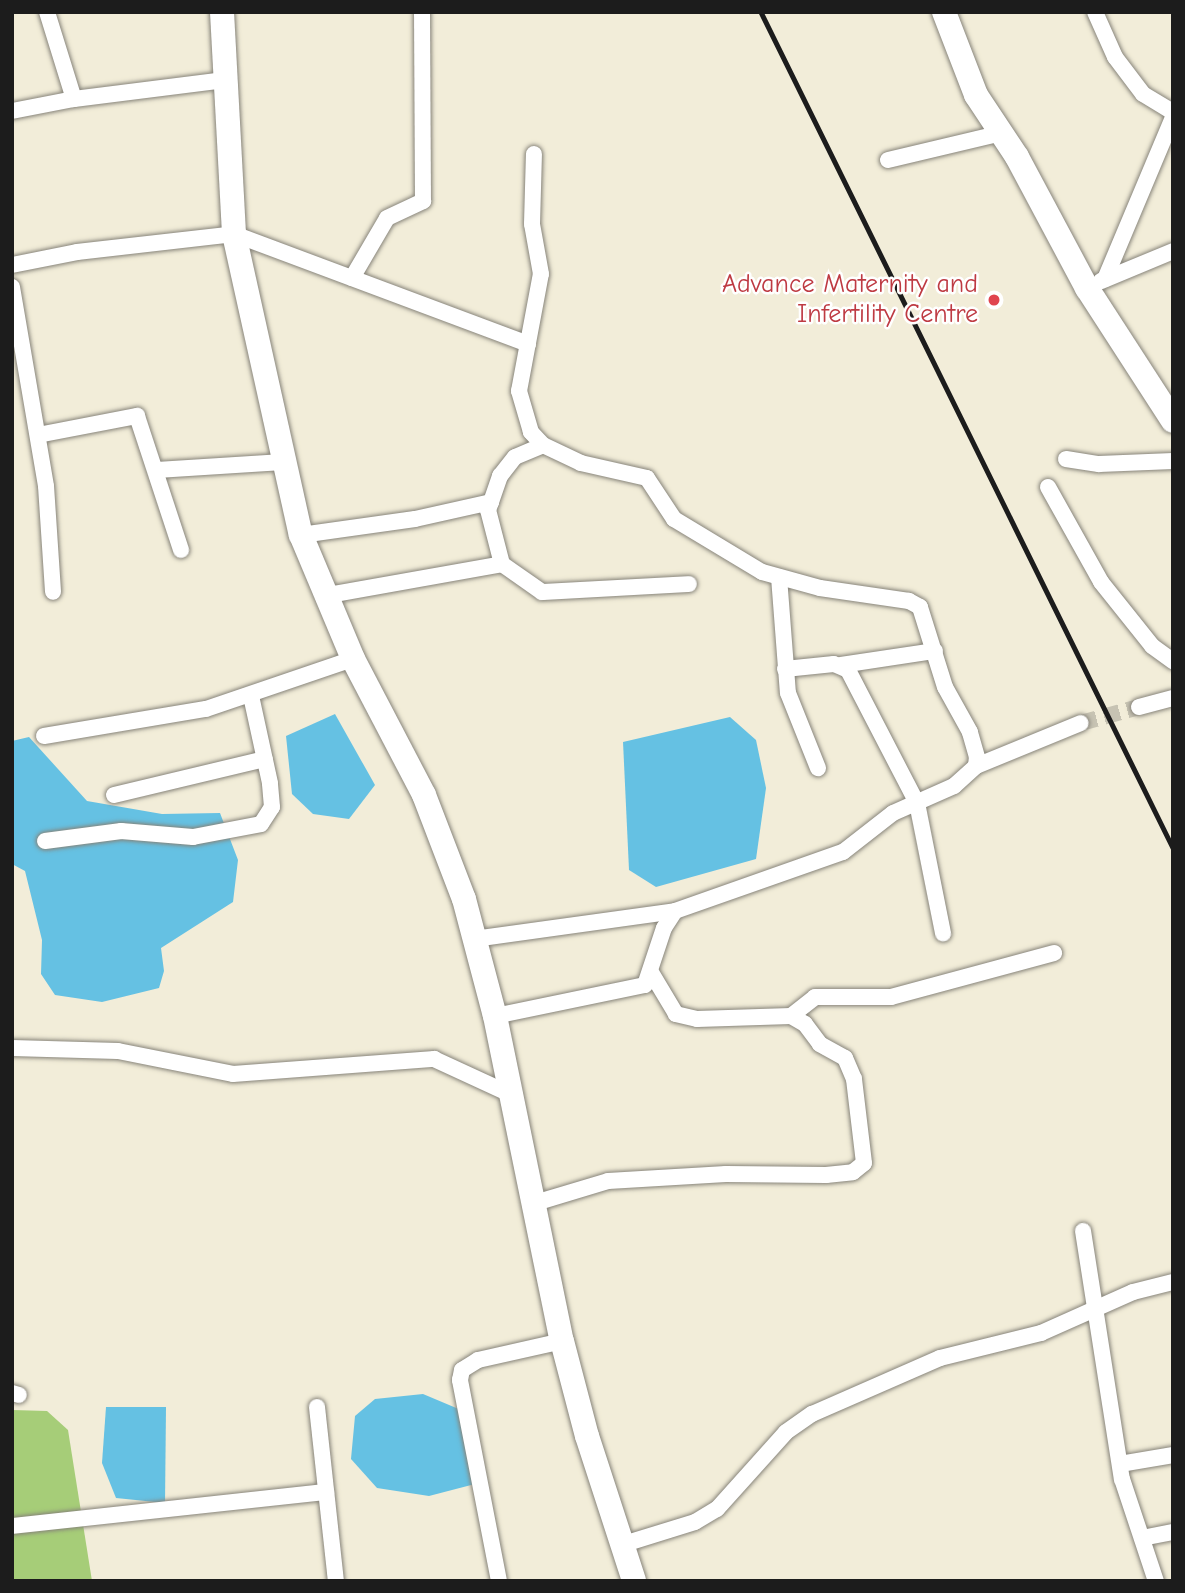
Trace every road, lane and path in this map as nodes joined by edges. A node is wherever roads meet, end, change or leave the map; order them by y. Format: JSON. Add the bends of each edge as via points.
{"nodes":[{"id":1,"x":47,"y":12,"type":"edge"},
{"id":2,"x":222,"y":12,"type":"edge"},
{"id":3,"x":422,"y":12,"type":"edge"},
{"id":4,"x":944,"y":12,"type":"edge"},
{"id":5,"x":1095,"y":12,"type":"edge"},
{"id":6,"x":225,"y":80,"type":"junction"},
{"id":7,"x":74,"y":99,"type":"junction"},
{"id":8,"x":12,"y":111,"type":"edge"},
{"id":9,"x":1173,"y":111,"type":"edge"},
{"id":10,"x":1173,"y":117,"type":"edge"},
{"id":11,"x":1002,"y":134,"type":"junction"},
{"id":12,"x":534,"y":154,"type":"dead end"},
{"id":13,"x":888,"y":160,"type":"dead end"},
{"id":14,"x":234,"y":234,"type":"junction"},
{"id":15,"x":1173,"y":251,"type":"edge"},
{"id":16,"x":12,"y":265,"type":"edge"},
{"id":17,"x":352,"y":278,"type":"junction"},
{"id":18,"x":1096,"y":283,"type":"junction"},
{"id":19,"x":12,"y":287,"type":"edge"},
{"id":20,"x":528,"y":344,"type":"junction"},
{"id":21,"x":1173,"y":421,"type":"edge"},
{"id":22,"x":38,"y":435,"type":"junction"},
{"id":23,"x":543,"y":444,"type":"junction"},
{"id":24,"x":1066,"y":459,"type":"dead end"},
{"id":25,"x":1173,"y":461,"type":"edge"},
{"id":26,"x":283,"y":462,"type":"junction"},
{"id":27,"x":158,"y":470,"type":"junction"},
{"id":28,"x":1048,"y":487,"type":"dead end"},
{"id":29,"x":491,"y":502,"type":"junction"},
{"id":30,"x":301,"y":535,"type":"junction"},
{"id":31,"x":181,"y":550,"type":"dead end"},
{"id":32,"x":502,"y":564,"type":"junction"},
{"id":33,"x":779,"y":577,"type":"junction"},
{"id":34,"x":689,"y":584,"type":"dead end"},
{"id":35,"x":53,"y":592,"type":"dead end"},
{"id":36,"x":323,"y":596,"type":"junction"},
{"id":37,"x":935,"y":651,"type":"junction"},
{"id":38,"x":353,"y":659,"type":"junction"},
{"id":39,"x":1173,"y":661,"type":"edge"},
{"id":40,"x":841,"y":665,"type":"junction"},
{"id":41,"x":785,"y":669,"type":"junction"},
{"id":42,"x":251,"y":696,"type":"junction"},
{"id":43,"x":1173,"y":698,"type":"edge"},
{"id":44,"x":1139,"y":707,"type":"tunnel mouth"},
{"id":45,"x":1081,"y":723,"type":"tunnel mouth"},
{"id":46,"x":44,"y":736,"type":"dead end"},
{"id":47,"x":265,"y":759,"type":"junction"},
{"id":48,"x":976,"y":766,"type":"junction"},
{"id":49,"x":818,"y":768,"type":"dead end"},
{"id":50,"x":114,"y":795,"type":"dead end"},
{"id":51,"x":916,"y":803,"type":"junction"},
{"id":52,"x":45,"y":841,"type":"dead end"},
{"id":53,"x":675,"y":911,"type":"junction"},
{"id":54,"x":943,"y":933,"type":"dead end"},
{"id":55,"x":474,"y":939,"type":"junction"},
{"id":56,"x":1054,"y":953,"type":"dead end"},
{"id":57,"x":652,"y":974,"type":"junction"},
{"id":58,"x":495,"y":1016,"type":"junction"},
{"id":59,"x":791,"y":1016,"type":"junction"},
{"id":60,"x":12,"y":1048,"type":"edge"},
{"id":61,"x":512,"y":1096,"type":"junction"},
{"id":62,"x":535,"y":1203,"type":"junction"},
{"id":63,"x":1083,"y":1231,"type":"dead end"},
{"id":64,"x":1173,"y":1282,"type":"edge"},
{"id":65,"x":1099,"y":1308,"type":"junction"},
{"id":66,"x":562,"y":1341,"type":"junction"},
{"id":67,"x":317,"y":1407,"type":"dead end"},
{"id":68,"x":1173,"y":1455,"type":"edge"},
{"id":69,"x":1120,"y":1464,"type":"junction"},
{"id":70,"x":326,"y":1492,"type":"junction"},
{"id":71,"x":12,"y":1526,"type":"edge"},
{"id":72,"x":1173,"y":1532,"type":"edge"},
{"id":73,"x":1142,"y":1538,"type":"junction"},
{"id":74,"x":624,"y":1544,"type":"junction"},
{"id":75,"x":335,"y":1581,"type":"edge"},
{"id":76,"x":499,"y":1581,"type":"edge"},
{"id":77,"x":634,"y":1581,"type":"edge"},
{"id":78,"x":1156,"y":1581,"type":"edge"}],
"edges":[{"from":1,"to":7,"type":"street"},
{"from":2,"to":6,"type":"main road"},
{"from":3,"to":17,"type":"street","via":[[423,201],[387,218]]},
{"from":4,"to":11,"type":"main road","via":[[976,95]]},
{"from":5,"to":9,"type":"street","via":[[1115,57],[1143,94]]},
{"from":6,"to":7,"type":"street"},
{"from":6,"to":14,"type":"main road"},
{"from":7,"to":8,"type":"street"},
{"from":10,"to":18,"type":"street"},
{"from":11,"to":13,"type":"street"},
{"from":11,"to":18,"type":"main road"},
{"from":12,"to":20,"type":"street","via":[[532,224],[541,274]]},
{"from":14,"to":16,"type":"street","via":[[77,252]]},
{"from":14,"to":17,"type":"street"},
{"from":14,"to":26,"type":"main road"},
{"from":15,"to":18,"type":"street"},
{"from":17,"to":20,"type":"street"},
{"from":18,"to":21,"type":"main road"},
{"from":19,"to":22,"type":"street"},
{"from":20,"to":23,"type":"street","via":[[519,391],[531,432]]},
{"from":22,"to":27,"type":"street","via":[[137,416]]},
{"from":22,"to":35,"type":"street"},
{"from":23,"to":29,"type":"street","via":[[515,457],[500,477]]},
{"from":23,"to":33,"type":"street","via":[[581,463],[647,478],[660,503],[688,531]]},
{"from":24,"to":25,"type":"street","via":[[1099,464]]},
{"from":26,"to":27,"type":"street"},
{"from":26,"to":30,"type":"main road"},
{"from":27,"to":31,"type":"street"},
{"from":28,"to":39,"type":"street","via":[[1101,582],[1152,646]]},
{"from":29,"to":30,"type":"street","via":[[415,519]]},
{"from":29,"to":32,"type":"street","via":[[488,510]]},
{"from":30,"to":36,"type":"main road"},
{"from":32,"to":34,"type":"street","via":[[542,592]]},
{"from":32,"to":36,"type":"street"},
{"from":33,"to":37,"type":"street","via":[[909,601],[920,607],[927,620]]},
{"from":33,"to":41,"type":"street"},
{"from":36,"to":38,"type":"main road"},
{"from":37,"to":40,"type":"street"},
{"from":37,"to":48,"type":"street","via":[[945,687],[975,743]]},
{"from":38,"to":42,"type":"street"},
{"from":38,"to":55,"type":"main road","via":[[424,795]]},
{"from":40,"to":41,"type":"street"},
{"from":40,"to":51,"type":"street"},
{"from":41,"to":49,"type":"street","via":[[793,713]]},
{"from":42,"to":46,"type":"street","via":[[162,718]]},
{"from":42,"to":47,"type":"street"},
{"from":43,"to":44,"type":"street"},
{"from":45,"to":48,"type":"street"},
{"from":47,"to":50,"type":"street"},
{"from":47,"to":52,"type":"street","via":[[272,807],[261,824],[193,837],[121,831]]},
{"from":48,"to":51,"type":"street","via":[[954,786]]},
{"from":51,"to":53,"type":"street","via":[[884,819],[843,852]]},
{"from":51,"to":54,"type":"street"},
{"from":53,"to":55,"type":"street"},
{"from":53,"to":57,"type":"street","via":[[664,928]]},
{"from":55,"to":58,"type":"main road"},
{"from":56,"to":59,"type":"street","via":[[899,996],[815,997]]},
{"from":57,"to":58,"type":"street","via":[[645,985],[627,991]]},
{"from":57,"to":59,"type":"street","via":[[671,1009],[684,1017]]},
{"from":58,"to":61,"type":"main road"},
{"from":59,"to":62,"type":"street","via":[[851,1066],[864,1153],[860,1169],[826,1175],[726,1174],[608,1181]]},
{"from":60,"to":61,"type":"street","via":[[118,1051],[233,1074],[434,1059]]},
{"from":61,"to":62,"type":"main road"},
{"from":62,"to":66,"type":"main road"},
{"from":63,"to":65,"type":"street"},
{"from":64,"to":65,"type":"street","via":[[1133,1292]]},
{"from":65,"to":69,"type":"street"},
{"from":65,"to":74,"type":"street","via":[[1018,1341],[940,1358],[812,1414],[786,1432],[717,1509],[695,1522]]},
{"from":66,"to":74,"type":"main road","via":[[587,1436]]},
{"from":66,"to":76,"type":"street","via":[[478,1360],[462,1370],[460,1380]]},
{"from":67,"to":70,"type":"street"},
{"from":68,"to":69,"type":"street"},
{"from":69,"to":73,"type":"street"},
{"from":70,"to":71,"type":"street"},
{"from":70,"to":75,"type":"street"},
{"from":72,"to":73,"type":"street"},
{"from":73,"to":78,"type":"street"},
{"from":74,"to":77,"type":"main road"}]}
